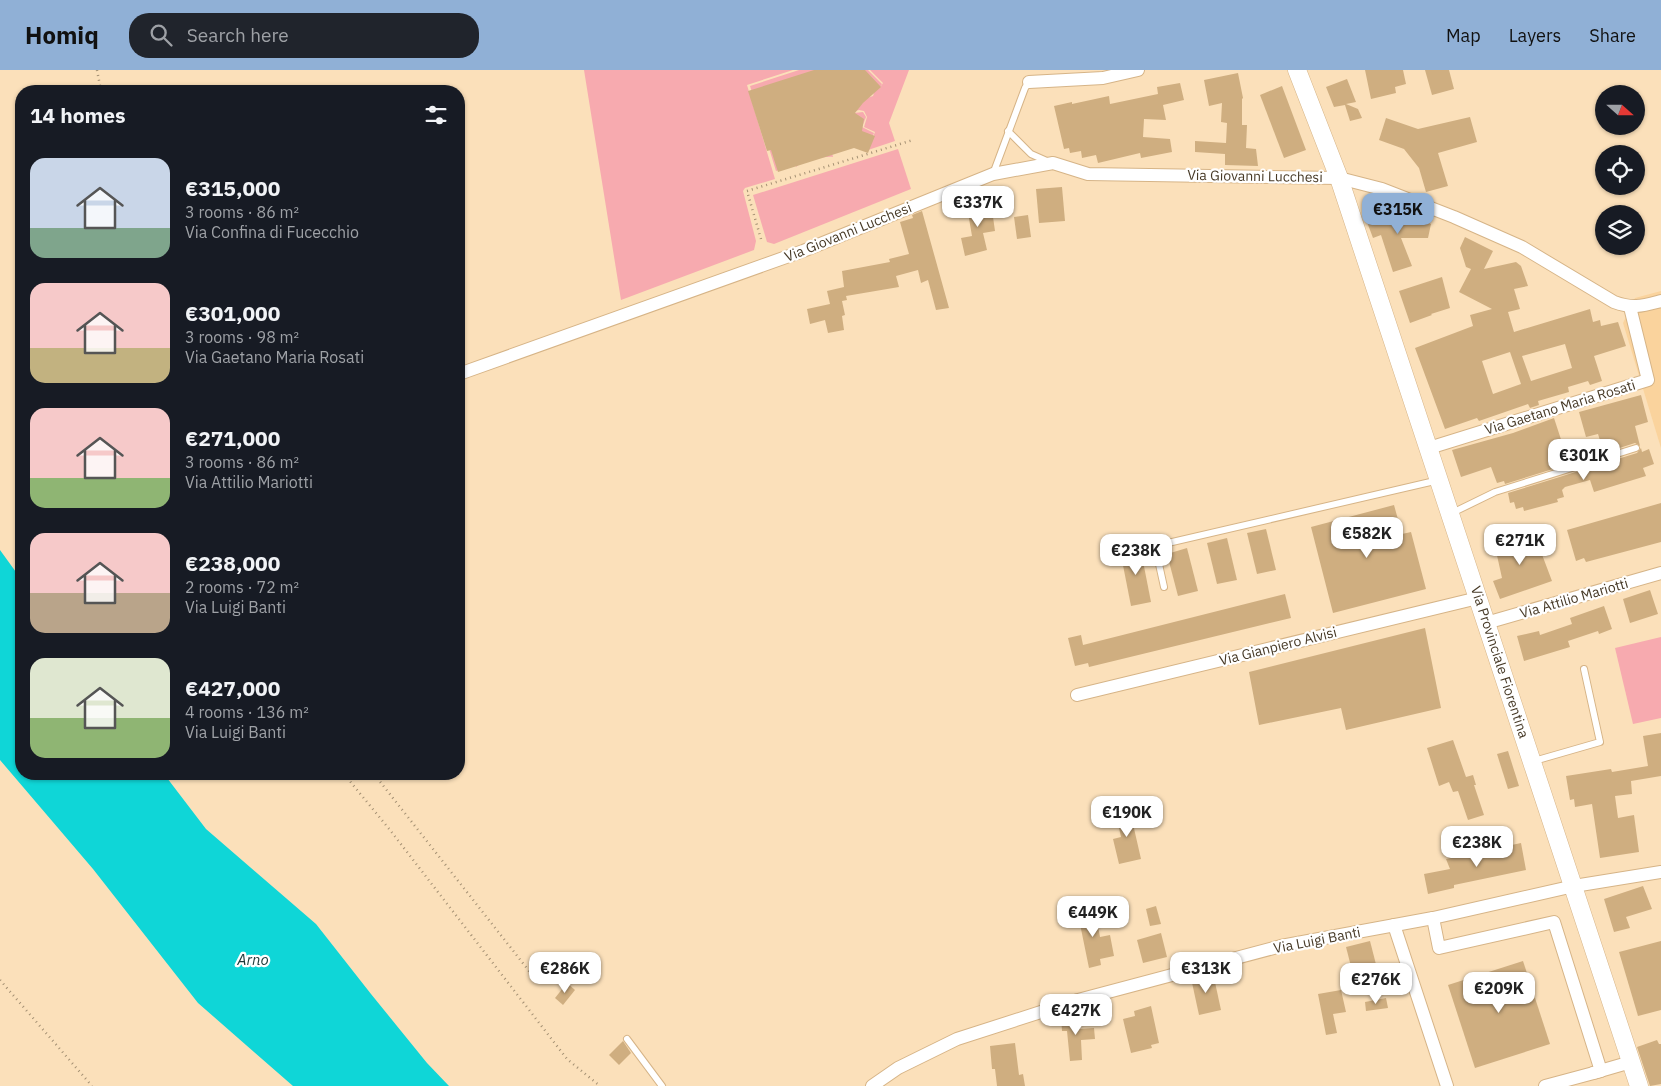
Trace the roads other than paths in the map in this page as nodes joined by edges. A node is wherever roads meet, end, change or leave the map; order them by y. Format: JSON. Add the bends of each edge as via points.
{"nodes":[{"id":1,"x":1138,"y":70,"type":"edge"},
{"id":2,"x":1297,"y":70,"type":"edge"},
{"id":3,"x":1029,"y":82,"type":"joint"},
{"id":4,"x":1008,"y":131,"type":"junction"},
{"id":5,"x":1053,"y":164,"type":"junction"},
{"id":6,"x":993,"y":174,"type":"junction"},
{"id":7,"x":1339,"y":178,"type":"junction"},
{"id":8,"x":1661,"y":301,"type":"edge"},
{"id":9,"x":1630,"y":307,"type":"junction"},
{"id":10,"x":465,"y":372,"type":"edge"},
{"id":11,"x":1429,"y":448,"type":"junction"},
{"id":12,"x":1636,"y":448,"type":"dead end"},
{"id":13,"x":1440,"y":480,"type":"junction"},
{"id":14,"x":1451,"y":514,"type":"junction"},
{"id":15,"x":1661,"y":573,"type":"edge"},
{"id":16,"x":1164,"y":587,"type":"dead end"},
{"id":17,"x":1478,"y":598,"type":"junction"},
{"id":18,"x":1486,"y":623,"type":"junction"},
{"id":19,"x":1584,"y":670,"type":"dead end"},
{"id":20,"x":1077,"y":695,"type":"dead end"},
{"id":21,"x":1532,"y":762,"type":"junction"},
{"id":22,"x":1661,"y":872,"type":"edge"},
{"id":23,"x":1574,"y":886,"type":"junction"},
{"id":24,"x":1433,"y":918,"type":"junction"},
{"id":25,"x":1394,"y":925,"type":"junction"},
{"id":26,"x":627,"y":1039,"type":"dead end"},
{"id":27,"x":1631,"y":1062,"type":"junction"},
{"id":28,"x":1601,"y":1071,"type":"junction"},
{"id":29,"x":662,"y":1086,"type":"edge"},
{"id":30,"x":872,"y":1086,"type":"edge"},
{"id":31,"x":1447,"y":1086,"type":"edge"},
{"id":32,"x":1545,"y":1086,"type":"edge"},
{"id":33,"x":1639,"y":1086,"type":"edge"}],
"edges":[{"from":1,"to":3,"type":"street","via":[[1103,78]]},
{"from":2,"to":7,"type":"main road","name":"Via Provinciale Fiorentina"},
{"from":3,"to":4,"type":"lane"},
{"from":4,"to":5,"type":"lane","via":[[1031,154]]},
{"from":4,"to":6,"type":"lane"},
{"from":5,"to":6,"type":"street","name":"Via Giovanni Lucchesi"},
{"from":5,"to":7,"type":"street","name":"Via Giovanni Lucchesi","via":[[1088,174]]},
{"from":6,"to":10,"type":"street","name":"Via Giovanni Lucchesi","via":[[803,251]]},
{"from":7,"to":9,"type":"street","name":"Via Giovanni Lucchesi","via":[[1382,189],[1522,246],[1614,302]]},
{"from":7,"to":11,"type":"main road","name":"Via Provinciale Fiorentina"},
{"from":8,"to":9,"type":"street"},
{"from":9,"to":11,"type":"street","name":"Via Gaetano Maria Rosati","via":[[1648,380]]},
{"from":11,"to":13,"type":"main road","name":"Via Provinciale Fiorentina"},
{"from":12,"to":14,"type":"lane","via":[[1495,492]]},
{"from":13,"to":14,"type":"main road","name":"Via Provinciale Fiorentina"},
{"from":13,"to":16,"type":"lane","via":[[1155,546]]},
{"from":14,"to":17,"type":"main road","name":"Via Provinciale Fiorentina"},
{"from":15,"to":18,"type":"street","name":"Via Attilio Mariotti"},
{"from":17,"to":18,"type":"main road","name":"Via Provinciale Fiorentina"},
{"from":17,"to":20,"type":"street","name":"Via Gianpiero Alvisi"},
{"from":18,"to":21,"type":"main road","name":"Via Provinciale Fiorentina"},
{"from":19,"to":21,"type":"lane","via":[[1600,742]]},
{"from":21,"to":23,"type":"main road","name":"Via Provinciale Fiorentina"},
{"from":22,"to":23,"type":"street","name":"Via Luigi Banti"},
{"from":23,"to":24,"type":"street","name":"Via Luigi Banti"},
{"from":23,"to":27,"type":"main road","name":"Via Provinciale Fiorentina"},
{"from":24,"to":25,"type":"street","name":"Via Luigi Banti"},
{"from":24,"to":28,"type":"street","via":[[1439,948],[1554,922]]},
{"from":25,"to":30,"type":"street","name":"Via Luigi Banti","via":[[1281,946],[1078,1000],[958,1039],[898,1068]]},
{"from":25,"to":31,"type":"street"},
{"from":26,"to":29,"type":"lane"},
{"from":27,"to":28,"type":"street"},
{"from":27,"to":33,"type":"main road","name":"Via Provinciale Fiorentina"},
{"from":28,"to":32,"type":"street"}]}
